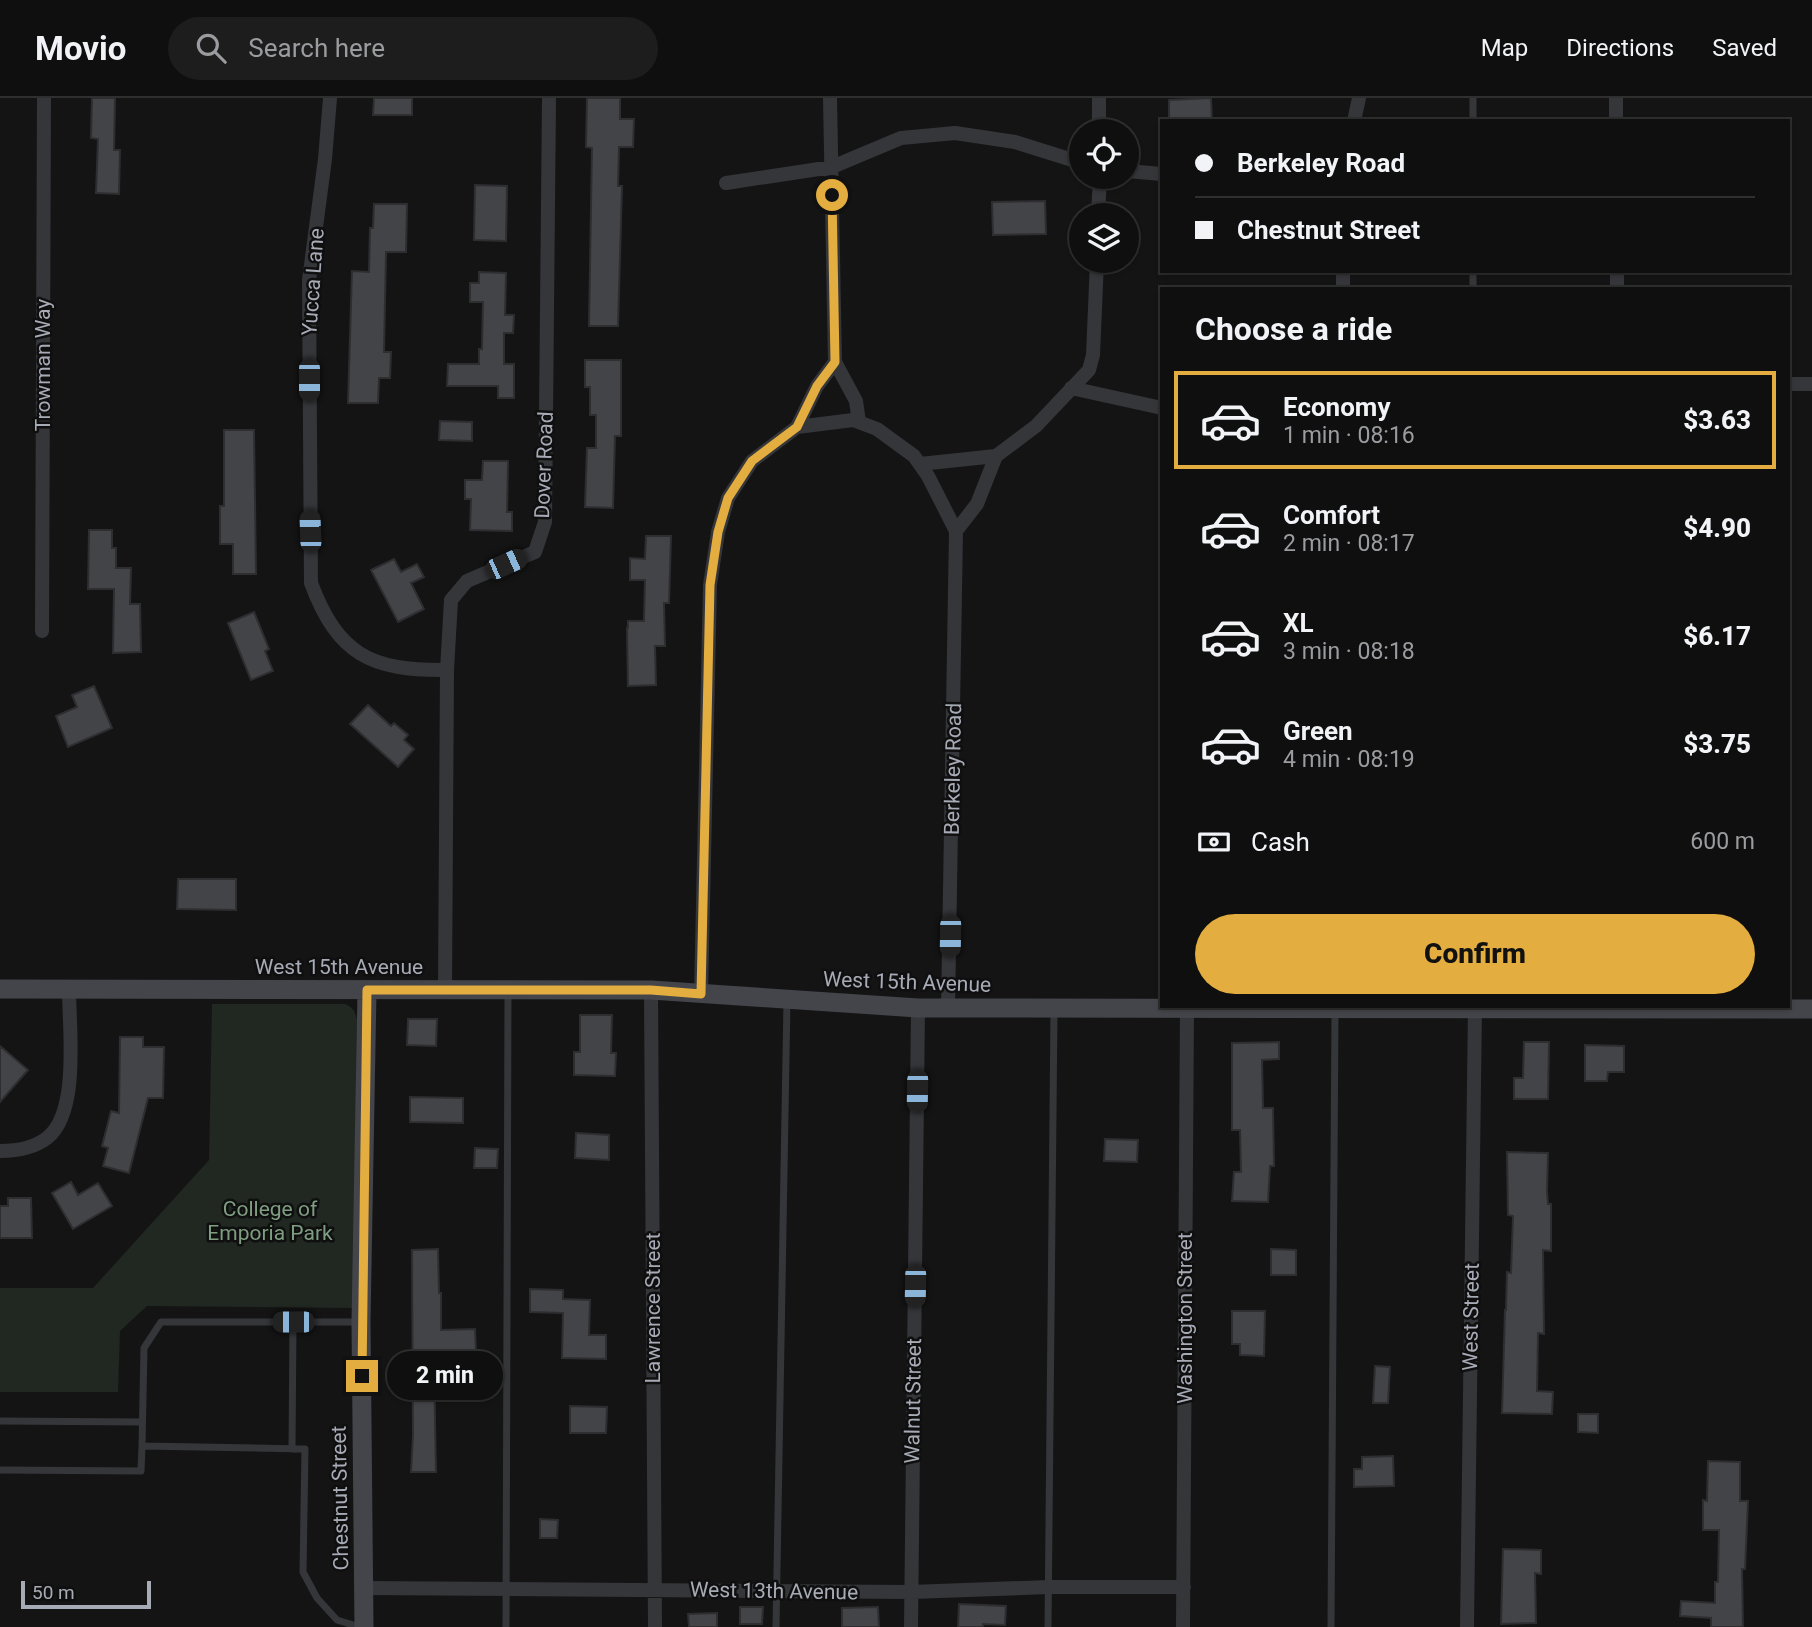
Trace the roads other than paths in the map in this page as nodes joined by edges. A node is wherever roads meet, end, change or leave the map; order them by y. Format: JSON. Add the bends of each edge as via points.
{"nodes":[{"id":1,"x":44,"y":98,"type":"edge"},
{"id":2,"x":330,"y":98,"type":"edge"},
{"id":3,"x":549,"y":98,"type":"edge"},
{"id":4,"x":830,"y":98,"type":"edge"},
{"id":5,"x":1099,"y":98,"type":"edge"},
{"id":6,"x":1359,"y":98,"type":"edge"},
{"id":7,"x":1473,"y":98,"type":"edge"},
{"id":8,"x":1616,"y":98,"type":"edge"},
{"id":9,"x":1099,"y":119,"type":"edge"},
{"id":10,"x":1354,"y":119,"type":"edge"},
{"id":11,"x":1473,"y":119,"type":"edge"},
{"id":12,"x":1616,"y":119,"type":"edge"},
{"id":13,"x":1069,"y":159,"type":"edge"},
{"id":14,"x":832,"y":167,"type":"junction"},
{"id":15,"x":1139,"y":172,"type":"edge"},
{"id":16,"x":1160,"y":174,"type":"edge"},
{"id":17,"x":726,"y":183,"type":"dead end"},
{"id":18,"x":1096,"y":273,"type":"edge"},
{"id":19,"x":835,"y":362,"type":"junction"},
{"id":20,"x":1790,"y":384,"type":"edge"},
{"id":21,"x":1812,"y":384,"type":"edge"},
{"id":22,"x":1071,"y":388,"type":"junction"},
{"id":23,"x":1160,"y":408,"type":"edge"},
{"id":24,"x":859,"y":422,"type":"junction"},
{"id":25,"x":797,"y":427,"type":"junction"},
{"id":26,"x":996,"y":456,"type":"junction"},
{"id":27,"x":920,"y":464,"type":"junction"},
{"id":28,"x":956,"y":531,"type":"junction"},
{"id":29,"x":42,"y":631,"type":"dead end"},
{"id":30,"x":447,"y":670,"type":"junction"},
{"id":31,"x":0,"y":989,"type":"edge"},
{"id":32,"x":69,"y":990,"type":"junction"},
{"id":33,"x":367,"y":990,"type":"junction"},
{"id":34,"x":445,"y":990,"type":"junction"},
{"id":35,"x":508,"y":990,"type":"junction"},
{"id":36,"x":651,"y":990,"type":"junction"},
{"id":37,"x":701,"y":994,"type":"junction"},
{"id":38,"x":787,"y":1000,"type":"junction"},
{"id":39,"x":918,"y":1008,"type":"junction"},
{"id":40,"x":948,"y":1008,"type":"junction"},
{"id":41,"x":1187,"y":1008,"type":"edge"},
{"id":42,"x":1405,"y":1008,"type":"edge"},
{"id":43,"x":1475,"y":1008,"type":"edge"},
{"id":44,"x":1644,"y":1008,"type":"edge"},
{"id":45,"x":1054,"y":1009,"type":"junction"},
{"id":46,"x":1335,"y":1009,"type":"junction"},
{"id":47,"x":1812,"y":1009,"type":"edge"},
{"id":48,"x":0,"y":1151,"type":"edge"},
{"id":49,"x":293,"y":1322,"type":"junction"},
{"id":50,"x":361,"y":1322,"type":"junction"},
{"id":51,"x":0,"y":1421,"type":"edge"},
{"id":52,"x":142,"y":1422,"type":"junction"},
{"id":53,"x":142,"y":1446,"type":"junction"},
{"id":54,"x":292,"y":1449,"type":"junction"},
{"id":55,"x":0,"y":1470,"type":"edge"},
{"id":56,"x":1049,"y":1587,"type":"junction"},
{"id":57,"x":1184,"y":1587,"type":"junction"},
{"id":58,"x":364,"y":1588,"type":"junction"},
{"id":59,"x":506,"y":1589,"type":"junction"},
{"id":60,"x":655,"y":1590,"type":"junction"},
{"id":61,"x":777,"y":1591,"type":"junction"},
{"id":62,"x":911,"y":1592,"type":"junction"},
{"id":63,"x":362,"y":1627,"type":"edge"},
{"id":64,"x":506,"y":1627,"type":"edge"},
{"id":65,"x":655,"y":1627,"type":"edge"},
{"id":66,"x":776,"y":1627,"type":"edge"},
{"id":67,"x":911,"y":1627,"type":"edge"},
{"id":68,"x":1048,"y":1627,"type":"edge"},
{"id":69,"x":1183,"y":1627,"type":"edge"},
{"id":70,"x":1331,"y":1627,"type":"edge"},
{"id":71,"x":1466,"y":1627,"type":"edge"}],
"edges":[{"from":1,"to":29,"type":"street","name":"Trowman Way"},
{"from":2,"to":30,"type":"street","name":"Yucca Lane","via":[[309,280],[312,583],[322,611],[344,643],[373,662],[410,670]]},
{"from":3,"to":30,"type":"street","name":"Dover Road","via":[[545,522],[534,552],[467,581],[451,600]]},
{"from":4,"to":14,"type":"street"},
{"from":5,"to":9,"type":"street"},
{"from":6,"to":10,"type":"street"},
{"from":7,"to":11,"type":"lane"},
{"from":8,"to":12,"type":"street"},
{"from":13,"to":14,"type":"street","via":[[1015,142],[955,133],[901,138]]},
{"from":14,"to":17,"type":"street"},
{"from":14,"to":19,"type":"street"},
{"from":15,"to":16,"type":"street"},
{"from":18,"to":22,"type":"street","via":[[1093,355],[1089,370]]},
{"from":19,"to":24,"type":"street","via":[[856,401]]},
{"from":19,"to":25,"type":"street"},
{"from":20,"to":21,"type":"street"},
{"from":22,"to":23,"type":"street"},
{"from":22,"to":26,"type":"street","via":[[1036,426]]},
{"from":24,"to":25,"type":"street"},
{"from":24,"to":27,"type":"street","via":[[877,429]]},
{"from":25,"to":37,"type":"street","via":[[752,461],[728,498],[718,532],[710,585]]},
{"from":26,"to":27,"type":"street"},
{"from":26,"to":28,"type":"street","via":[[977,504]]},
{"from":27,"to":28,"type":"street"},
{"from":28,"to":40,"type":"street","name":"Berkeley Road"},
{"from":30,"to":34,"type":"street","name":"Dover Road"},
{"from":31,"to":32,"type":"street","name":"West 15th Avenue"},
{"from":32,"to":33,"type":"street","name":"West 15th Avenue"},
{"from":32,"to":48,"type":"street","via":[[70,1083],[64,1113],[48,1138],[18,1151]]},
{"from":33,"to":34,"type":"street","name":"West 15th Avenue"},
{"from":33,"to":50,"type":"street","name":"Chestnut Street"},
{"from":34,"to":35,"type":"street","name":"West 15th Avenue"},
{"from":35,"to":36,"type":"street","name":"West 15th Avenue"},
{"from":35,"to":59,"type":"lane"},
{"from":36,"to":37,"type":"street","name":"West 15th Avenue"},
{"from":36,"to":60,"type":"street","name":"Lawrence Street"},
{"from":37,"to":38,"type":"street","name":"West 15th Avenue"},
{"from":38,"to":39,"type":"street","name":"West 15th Avenue"},
{"from":38,"to":61,"type":"lane"},
{"from":39,"to":40,"type":"street","name":"West 15th Avenue"},
{"from":39,"to":62,"type":"street","name":"Walnut Street"},
{"from":40,"to":45,"type":"street","name":"West 15th Avenue"},
{"from":41,"to":45,"type":"street","name":"West 15th Avenue"},
{"from":41,"to":46,"type":"street","name":"West 15th Avenue"},
{"from":41,"to":57,"type":"street","name":"Washington Street"},
{"from":42,"to":46,"type":"street","name":"West 15th Avenue"},
{"from":43,"to":71,"type":"street","name":"West Street"},
{"from":44,"to":47,"type":"street","name":"West 15th Avenue"},
{"from":45,"to":56,"type":"lane"},
{"from":46,"to":70,"type":"lane"},
{"from":49,"to":50,"type":"lane"},
{"from":49,"to":52,"type":"lane","via":[[161,1322],[144,1348]]},
{"from":49,"to":54,"type":"lane"},
{"from":50,"to":58,"type":"street","name":"Chestnut Street"},
{"from":51,"to":52,"type":"lane"},
{"from":52,"to":53,"type":"lane"},
{"from":53,"to":54,"type":"lane"},
{"from":53,"to":55,"type":"lane","via":[[141,1471]]},
{"from":54,"to":63,"type":"lane","via":[[305,1449],[303,1572],[317,1598],[337,1620]]},
{"from":56,"to":57,"type":"street","name":"West 13th Avenue"},
{"from":56,"to":62,"type":"street","name":"West 13th Avenue"},
{"from":56,"to":68,"type":"lane"},
{"from":57,"to":69,"type":"street","name":"Washington Street"},
{"from":58,"to":59,"type":"street","name":"West 13th Avenue"},
{"from":58,"to":63,"type":"street","name":"Chestnut Street"},
{"from":59,"to":60,"type":"street","name":"West 13th Avenue"},
{"from":59,"to":64,"type":"lane"},
{"from":60,"to":61,"type":"street","name":"West 13th Avenue"},
{"from":60,"to":65,"type":"street","name":"Lawrence Street"},
{"from":61,"to":62,"type":"street","name":"West 13th Avenue"},
{"from":61,"to":66,"type":"lane"},
{"from":62,"to":67,"type":"street","name":"Walnut Street"}]}
